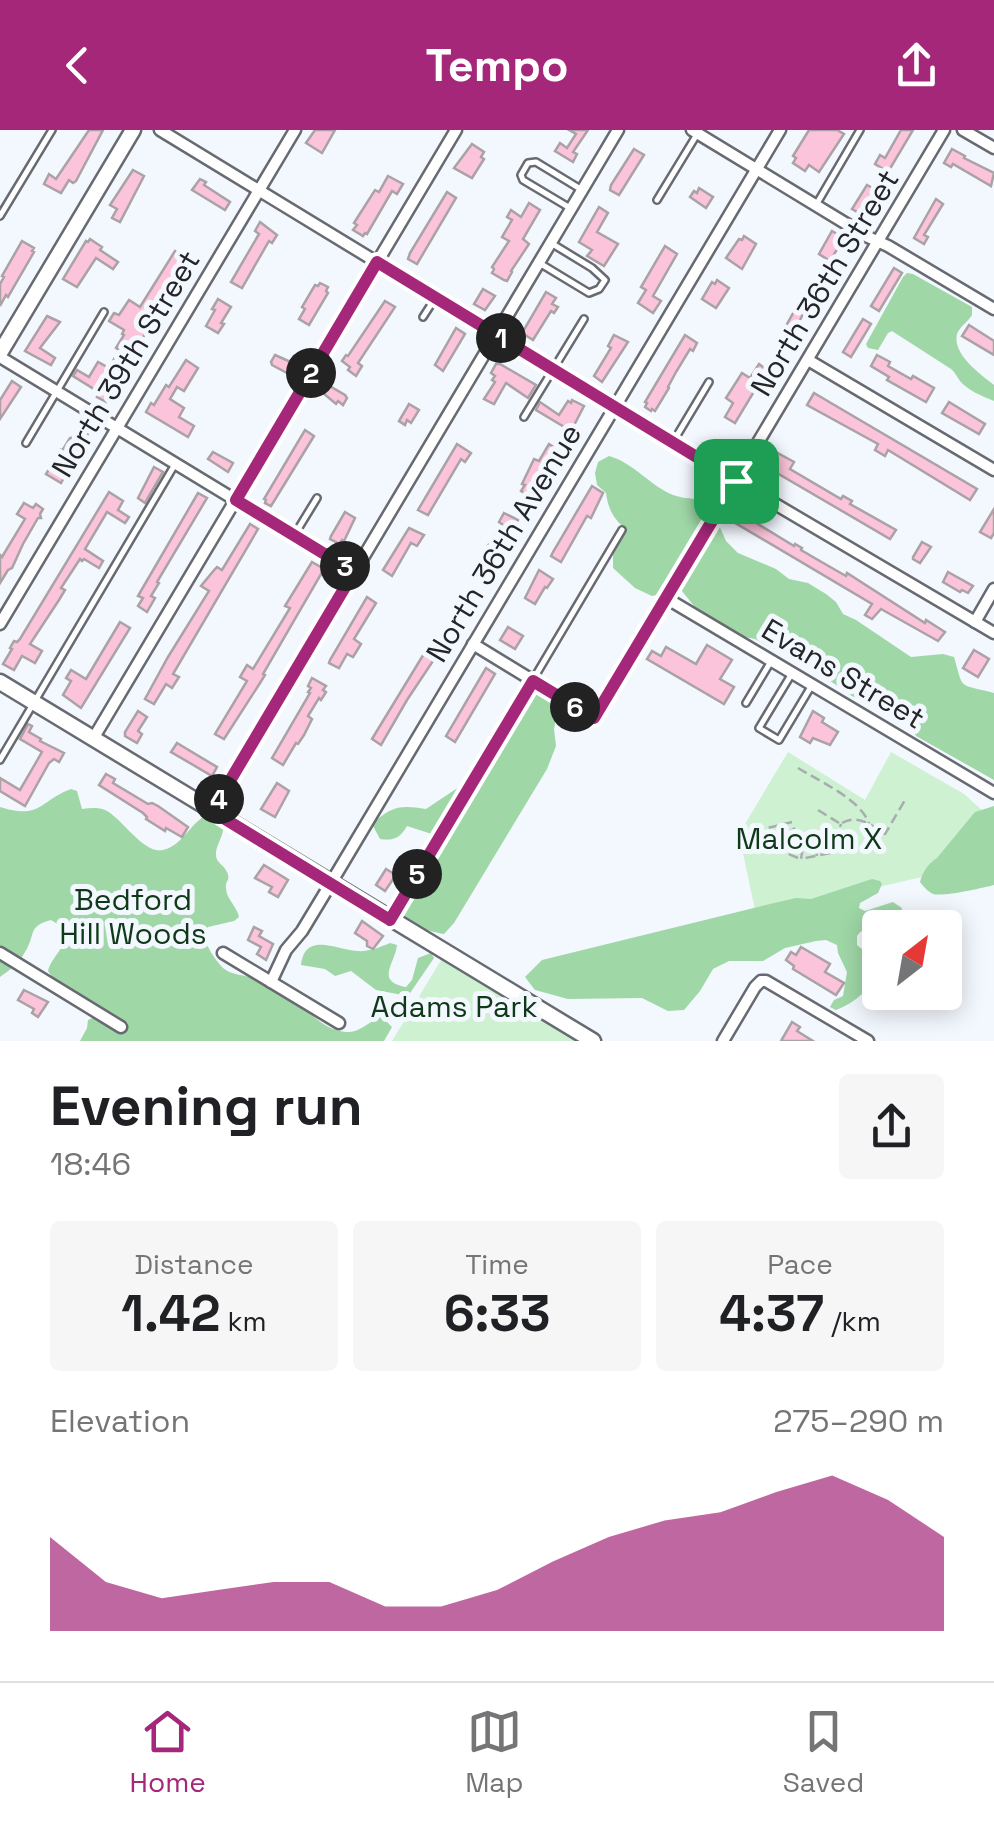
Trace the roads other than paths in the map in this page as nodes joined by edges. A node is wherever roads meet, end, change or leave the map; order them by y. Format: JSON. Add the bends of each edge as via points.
{"nodes":[{"id":1,"x":52,"y":130,"type":"edge"},
{"id":2,"x":133,"y":130,"type":"edge"},
{"id":3,"x":160,"y":130,"type":"edge"},
{"id":4,"x":294,"y":130,"type":"edge"},
{"id":5,"x":456,"y":130,"type":"edge"},
{"id":6,"x":618,"y":130,"type":"edge"},
{"id":7,"x":780,"y":130,"type":"edge"},
{"id":8,"x":860,"y":130,"type":"edge"},
{"id":9,"x":944,"y":130,"type":"edge"},
{"id":10,"x":963,"y":130,"type":"edge"},
{"id":11,"x":695,"y":132,"type":"edge"},
{"id":12,"x":994,"y":148,"type":"edge"},
{"id":13,"x":757,"y":169,"type":"junction"},
{"id":14,"x":259,"y":190,"type":"junction"},
{"id":15,"x":582,"y":190,"type":"junction"},
{"id":16,"x":657,"y":200,"type":"dead end"},
{"id":17,"x":816,"y":205,"type":"junction"},
{"id":18,"x":571,"y":208,"type":"junction"},
{"id":19,"x":0,"y":216,"type":"edge"},
{"id":20,"x":550,"y":242,"type":"junction"},
{"id":21,"x":878,"y":242,"type":"junction"},
{"id":22,"x":377,"y":262,"type":"junction"},
{"id":23,"x":538,"y":262,"type":"junction"},
{"id":24,"x":436,"y":298,"type":"junction"},
{"id":25,"x":994,"y":309,"type":"edge"},
{"id":26,"x":104,"y":312,"type":"dead end"},
{"id":27,"x":423,"y":317,"type":"dead end"},
{"id":28,"x":584,"y":319,"type":"dead end"},
{"id":29,"x":495,"y":334,"type":"junction"},
{"id":30,"x":0,"y":355,"type":"edge"},
{"id":31,"x":808,"y":360,"type":"junction"},
{"id":32,"x":554,"y":370,"type":"junction"},
{"id":33,"x":710,"y":382,"type":"dead end"},
{"id":34,"x":57,"y":391,"type":"junction"},
{"id":35,"x":614,"y":407,"type":"junction"},
{"id":36,"x":524,"y":417,"type":"dead end"},
{"id":37,"x":117,"y":428,"type":"junction"},
{"id":38,"x":26,"y":442,"type":"dead end"},
{"id":39,"x":673,"y":442,"type":"junction"},
{"id":40,"x":175,"y":463,"type":"junction"},
{"id":41,"x":994,"y":470,"type":"edge"},
{"id":42,"x":736,"y":481,"type":"junction"},
{"id":43,"x":316,"y":498,"type":"dead end"},
{"id":44,"x":236,"y":500,"type":"junction"},
{"id":45,"x":622,"y":530,"type":"dead end"},
{"id":46,"x":294,"y":536,"type":"junction"},
{"id":47,"x":354,"y":572,"type":"junction"},
{"id":48,"x":994,"y":589,"type":"edge"},
{"id":49,"x":666,"y":598,"type":"junction"},
{"id":50,"x":975,"y":622,"type":"junction"},
{"id":51,"x":0,"y":624,"type":"edge"},
{"id":52,"x":994,"y":633,"type":"edge"},
{"id":53,"x":473,"y":644,"type":"junction"},
{"id":54,"x":771,"y":660,"type":"junction"},
{"id":55,"x":792,"y":673,"type":"junction"},
{"id":56,"x":533,"y":681,"type":"junction"},
{"id":57,"x":0,"y":682,"type":"edge"},
{"id":58,"x":812,"y":685,"type":"junction"},
{"id":59,"x":34,"y":703,"type":"junction"},
{"id":60,"x":746,"y":704,"type":"dead end"},
{"id":61,"x":93,"y":738,"type":"junction"},
{"id":62,"x":0,"y":760,"type":"edge"},
{"id":63,"x":994,"y":793,"type":"edge"},
{"id":64,"x":212,"y":811,"type":"junction"},
{"id":65,"x":331,"y":883,"type":"junction"},
{"id":66,"x":390,"y":920,"type":"junction"},
{"id":67,"x":0,"y":953,"type":"edge"},
{"id":68,"x":224,"y":953,"type":"dead end"},
{"id":69,"x":271,"y":982,"type":"junction"},
{"id":70,"x":339,"y":1023,"type":"dead end"},
{"id":71,"x":122,"y":1027,"type":"dead end"},
{"id":72,"x":725,"y":1040,"type":"edge"},
{"id":73,"x":593,"y":1041,"type":"edge"},
{"id":74,"x":868,"y":1041,"type":"edge"}],
"edges":[{"from":1,"to":19,"type":"lane"},
{"from":2,"to":30,"type":"street"},
{"from":3,"to":14,"type":"street"},
{"from":4,"to":14,"type":"street","name":"North 39th Street"},
{"from":5,"to":22,"type":"street"},
{"from":6,"to":15,"type":"street"},
{"from":7,"to":13,"type":"street","name":"North 36th Avenue"},
{"from":8,"to":17,"type":"lane"},
{"from":9,"to":21,"type":"street","name":"North 36th Street"},
{"from":10,"to":12,"type":"street"},
{"from":11,"to":13,"type":"street"},
{"from":11,"to":16,"type":"lane"},
{"from":13,"to":17,"type":"street"},
{"from":13,"to":35,"type":"street","name":"North 36th Avenue"},
{"from":14,"to":22,"type":"street"},
{"from":14,"to":37,"type":"street","name":"North 39th Street"},
{"from":15,"to":18,"type":"street"},
{"from":15,"to":18,"type":"lane","via":[[536,162],[524,166],[523,180]]},
{"from":17,"to":21,"type":"street"},
{"from":18,"to":20,"type":"street"},
{"from":20,"to":23,"type":"street"},
{"from":20,"to":23,"type":"lane","via":[[605,280],[599,290],[589,293]]},
{"from":21,"to":25,"type":"street"},
{"from":21,"to":31,"type":"street","name":"North 36th Street"},
{"from":22,"to":24,"type":"street"},
{"from":22,"to":44,"type":"street"},
{"from":23,"to":29,"type":"street"},
{"from":24,"to":27,"type":"lane"},
{"from":24,"to":29,"type":"street"},
{"from":26,"to":34,"type":"lane"},
{"from":28,"to":32,"type":"lane"},
{"from":29,"to":32,"type":"street"},
{"from":29,"to":47,"type":"street"},
{"from":30,"to":34,"type":"street"},
{"from":31,"to":41,"type":"street"},
{"from":31,"to":42,"type":"street","name":"North 36th Street"},
{"from":32,"to":35,"type":"street"},
{"from":32,"to":36,"type":"lane"},
{"from":33,"to":39,"type":"lane"},
{"from":34,"to":37,"type":"street"},
{"from":34,"to":38,"type":"lane"},
{"from":35,"to":39,"type":"street"},
{"from":35,"to":53,"type":"street","name":"North 36th Avenue"},
{"from":37,"to":40,"type":"street"},
{"from":37,"to":51,"type":"street","name":"North 39th Street"},
{"from":39,"to":42,"type":"street"},
{"from":40,"to":44,"type":"street"},
{"from":40,"to":59,"type":"lane"},
{"from":42,"to":49,"type":"street","name":"North 36th Street"},
{"from":42,"to":50,"type":"street"},
{"from":43,"to":46,"type":"lane"},
{"from":44,"to":46,"type":"street"},
{"from":44,"to":61,"type":"street"},
{"from":45,"to":56,"type":"lane"},
{"from":46,"to":47,"type":"street"},
{"from":47,"to":64,"type":"street"},
{"from":48,"to":50,"type":"street"},
{"from":49,"to":54,"type":"street","name":"Evans Street"},
{"from":49,"to":56,"type":"street","name":"North 36th Street","via":[[594,718]]},
{"from":50,"to":52,"type":"street"},
{"from":53,"to":56,"type":"street"},
{"from":53,"to":65,"type":"street","name":"North 36th Avenue"},
{"from":54,"to":55,"type":"street","name":"Evans Street"},
{"from":54,"to":60,"type":"lane"},
{"from":55,"to":58,"type":"street","name":"Evans Street"},
{"from":55,"to":58,"type":"lane","via":[[760,728],[769,734],[779,740]]},
{"from":56,"to":66,"type":"lane"},
{"from":57,"to":59,"type":"street"},
{"from":58,"to":63,"type":"street","name":"Evans Street"},
{"from":59,"to":61,"type":"street"},
{"from":59,"to":62,"type":"lane"},
{"from":61,"to":64,"type":"street"},
{"from":64,"to":65,"type":"street"},
{"from":65,"to":66,"type":"street"},
{"from":65,"to":69,"type":"street","name":"North 36th Avenue"},
{"from":66,"to":73,"type":"street"},
{"from":67,"to":71,"type":"street"},
{"from":68,"to":69,"type":"street"},
{"from":69,"to":70,"type":"street"},
{"from":72,"to":74,"type":"street","via":[[761,982]]}]}
